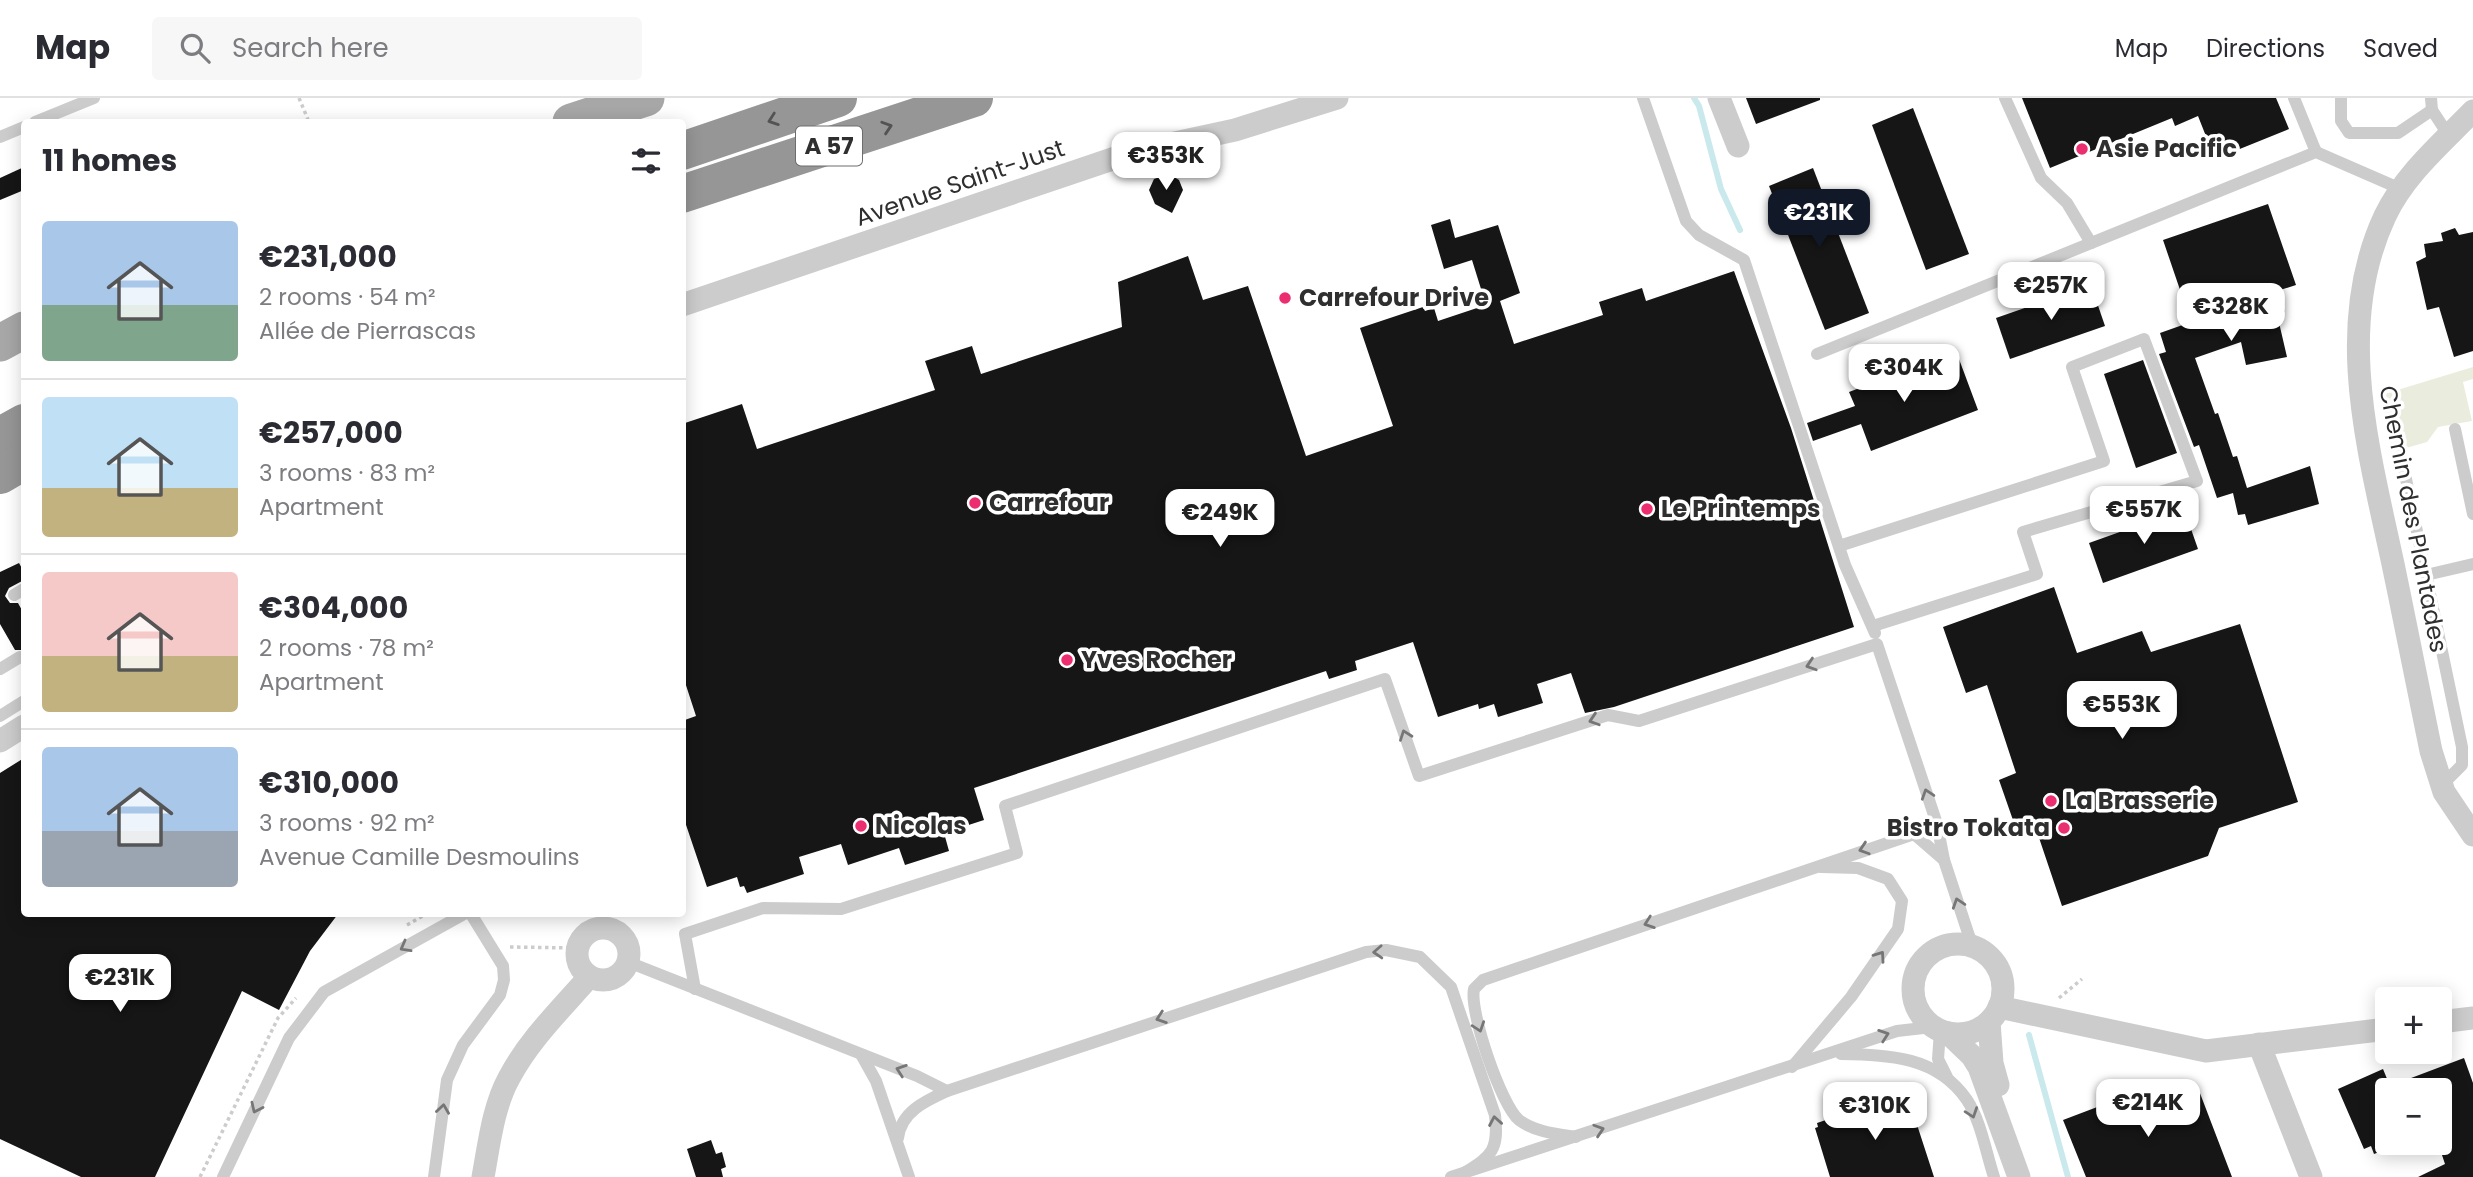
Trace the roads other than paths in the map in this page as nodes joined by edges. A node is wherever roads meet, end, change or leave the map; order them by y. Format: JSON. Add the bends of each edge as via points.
{"nodes":[{"id":1,"x":94,"y":98,"type":"edge"},
{"id":2,"x":646,"y":98,"type":"edge"},
{"id":3,"x":838,"y":98,"type":"edge"},
{"id":4,"x":974,"y":98,"type":"edge"},
{"id":5,"x":1337,"y":98,"type":"edge"},
{"id":6,"x":1643,"y":98,"type":"edge"},
{"id":7,"x":1719,"y":98,"type":"edge"},
{"id":8,"x":2005,"y":98,"type":"edge"},
{"id":9,"x":2294,"y":98,"type":"edge"},
{"id":10,"x":2341,"y":98,"type":"edge"},
{"id":11,"x":2432,"y":104,"type":"edge"},
{"id":12,"x":2473,"y":111,"type":"edge"},
{"id":13,"x":42,"y":119,"type":"edge"},
{"id":14,"x":580,"y":119,"type":"edge"},
{"id":15,"x":21,"y":128,"type":"edge"},
{"id":16,"x":2449,"y":136,"type":"junction"},
{"id":17,"x":0,"y":137,"type":"edge"},
{"id":18,"x":1738,"y":146,"type":"dead end"},
{"id":19,"x":686,"y":150,"type":"edge"},
{"id":20,"x":2316,"y":152,"type":"junction"},
{"id":21,"x":772,"y":165,"type":"junction"},
{"id":22,"x":2400,"y":189,"type":"junction"},
{"id":23,"x":686,"y":193,"type":"edge"},
{"id":24,"x":686,"y":199,"type":"edge"},
{"id":25,"x":2091,"y":243,"type":"junction"},
{"id":26,"x":686,"y":304,"type":"edge"},
{"id":27,"x":21,"y":332,"type":"edge"},
{"id":28,"x":0,"y":343,"type":"edge"},
{"id":29,"x":1816,"y":354,"type":"dead end"},
{"id":30,"x":21,"y":425,"type":"edge"},
{"id":31,"x":2455,"y":429,"type":"dead end"},
{"id":32,"x":0,"y":436,"type":"edge"},
{"id":33,"x":2401,"y":455,"type":"dead end"},
{"id":34,"x":21,"y":463,"type":"edge"},
{"id":35,"x":0,"y":475,"type":"edge"},
{"id":36,"x":2473,"y":514,"type":"edge"},
{"id":37,"x":1839,"y":546,"type":"junction"},
{"id":38,"x":2472,"y":564,"type":"edge"},
{"id":39,"x":2426,"y":575,"type":"junction"},
{"id":40,"x":1873,"y":626,"type":"junction"},
{"id":41,"x":1877,"y":644,"type":"junction"},
{"id":42,"x":20,"y":657,"type":"dead end"},
{"id":43,"x":0,"y":669,"type":"edge"},
{"id":44,"x":21,"y":703,"type":"edge"},
{"id":45,"x":0,"y":716,"type":"edge"},
{"id":46,"x":21,"y":728,"type":"edge"},
{"id":47,"x":0,"y":741,"type":"edge"},
{"id":48,"x":2442,"y":785,"type":"junction"},
{"id":49,"x":2473,"y":835,"type":"edge"},
{"id":50,"x":1944,"y":860,"type":"junction"},
{"id":51,"x":1811,"y":867,"type":"junction"},
{"id":52,"x":459,"y":917,"type":"edge"},
{"id":53,"x":473,"y":917,"type":"edge"},
{"id":54,"x":593,"y":921,"type":"edge"},
{"id":55,"x":1972,"y":945,"type":"junction"},
{"id":56,"x":628,"y":962,"type":"junction"},
{"id":57,"x":589,"y":977,"type":"junction"},
{"id":58,"x":695,"y":989,"type":"junction"},
{"id":59,"x":1994,"y":1014,"type":"junction"},
{"id":60,"x":2473,"y":1018,"type":"edge"},
{"id":61,"x":2452,"y":1021,"type":"edge"},
{"id":62,"x":1940,"y":1030,"type":"junction"},
{"id":63,"x":2375,"y":1030,"type":"edge"},
{"id":64,"x":2259,"y":1044,"type":"junction"},
{"id":65,"x":1830,"y":1054,"type":"junction"},
{"id":66,"x":862,"y":1056,"type":"junction"},
{"id":67,"x":1792,"y":1067,"type":"junction"},
{"id":68,"x":1950,"y":1079,"type":"junction"},
{"id":69,"x":947,"y":1090,"type":"junction"},
{"id":70,"x":1576,"y":1137,"type":"junction"},
{"id":71,"x":898,"y":1141,"type":"junction"},
{"id":72,"x":1464,"y":1173,"type":"junction"},
{"id":73,"x":223,"y":1177,"type":"edge"},
{"id":74,"x":434,"y":1177,"type":"edge"},
{"id":75,"x":483,"y":1177,"type":"edge"},
{"id":76,"x":909,"y":1177,"type":"edge"},
{"id":77,"x":1451,"y":1177,"type":"edge"},
{"id":78,"x":1994,"y":1177,"type":"edge"},
{"id":79,"x":2018,"y":1177,"type":"edge"},
{"id":80,"x":2031,"y":1177,"type":"edge"},
{"id":81,"x":2311,"y":1177,"type":"edge"}],
"edges":[{"from":1,"to":13,"type":"lane"},
{"from":2,"to":14,"type":"main road"},
{"from":3,"to":19,"type":"highway","number":"A 57","one_way":true},
{"from":21,"to":4,"type":"highway","number":"A 57","one_way":true},
{"from":5,"to":26,"type":"street","name":"Avenue Saint-Just","via":[[1235,131],[1133,152]]},
{"from":6,"to":37,"type":"lane","via":[[1686,221],[1699,235],[1744,260]]},
{"from":7,"to":18,"type":"street"},
{"from":8,"to":25,"type":"lane","via":[[2041,178],[2067,203]]},
{"from":9,"to":20,"type":"lane"},
{"from":10,"to":11,"type":"lane","via":[[2342,121],[2349,133],[2398,133]]},
{"from":11,"to":16,"type":"lane"},
{"from":12,"to":16,"type":"street","name":"Chemin des Plantades"},
{"from":15,"to":17,"type":"lane"},
{"from":16,"to":22,"type":"street","name":"Chemin des Plantades"},
{"from":20,"to":22,"type":"lane"},
{"from":20,"to":25,"type":"lane"},
{"from":21,"to":23,"type":"highway","number":"A 57"},
{"from":21,"to":24,"type":"highway"},
{"from":22,"to":48,"type":"street","name":"Chemin des Plantades","via":[[2371,250],[2359,315],[2360,405],[2431,751]]},
{"from":25,"to":29,"type":"lane"},
{"from":27,"to":28,"type":"main road"},
{"from":30,"to":32,"type":"highway"},
{"from":31,"to":36,"type":"lane"},
{"from":33,"to":39,"type":"lane"},
{"from":34,"to":35,"type":"highway"},
{"from":37,"to":40,"type":"lane"},
{"from":37,"to":40,"type":"lane","via":[[2104,461],[2072,367],[2144,339],[2197,481],[2024,532],[2037,573]]},
{"from":38,"to":39,"type":"lane"},
{"from":39,"to":48,"type":"lane","via":[[2462,747],[2462,765]]},
{"from":40,"to":41,"type":"lane"},
{"from":50,"to":41,"type":"lane","one_way":true,"via":[[1937,824]]},
{"from":41,"to":58,"type":"lane","one_way":true,"via":[[1639,721],[1608,715],[1419,776],[1385,679],[1004,806],[1017,853],[841,909],[763,908],[684,934]]},
{"from":42,"to":43,"type":"lane"},
{"from":44,"to":45,"type":"lane"},
{"from":46,"to":47,"type":"street"},
{"from":48,"to":49,"type":"street","name":"Chemin des Plantades"},
{"from":50,"to":51,"type":"lane","one_way":true,"via":[[1914,834]]},
{"from":55,"to":50,"type":"lane","one_way":true},
{"from":67,"to":51,"type":"lane","one_way":true,"via":[[1852,997],[1898,929],[1902,901],[1888,879],[1858,868]]},
{"from":51,"to":70,"type":"lane","one_way":true,"via":[[1496,973],[1474,989],[1474,1010],[1505,1101],[1518,1119],[1538,1130]]},
{"from":52,"to":73,"type":"lane","one_way":true,"via":[[324,992],[289,1038]]},
{"from":74,"to":53,"type":"lane","one_way":true,"via":[[447,1080],[463,1045],[500,995],[504,980],[503,966]]},
{"from":54,"to":56,"type":"street","via":[[623,936],[630,953]]},
{"from":54,"to":57,"type":"street","via":[[577,948],[581,969]]},
{"from":55,"to":59,"type":"street","via":[[1999,970],[2003,995]]},
{"from":55,"to":62,"type":"street","via":[[1943,945],[1920,962],[1912,990],[1921,1017]]},
{"from":56,"to":57,"type":"street","via":[[613,978]]},
{"from":56,"to":58,"type":"lane"},
{"from":57,"to":75,"type":"street","via":[[540,1032],[508,1080]]},
{"from":58,"to":66,"type":"lane"},
{"from":59,"to":62,"type":"street","via":[[1963,1034]]},
{"from":59,"to":64,"type":"street","via":[[2206,1051]]},
{"from":59,"to":80,"type":"street","via":[[1992,1063]]},
{"from":60,"to":61,"type":"street"},
{"from":65,"to":62,"type":"lane","one_way":true,"via":[[1897,1031]]},
{"from":62,"to":68,"type":"lane","via":[[1938,1059]]},
{"from":62,"to":79,"type":"street","via":[[1979,1067]]},
{"from":63,"to":64,"type":"street"},
{"from":64,"to":81,"type":"street"},
{"from":65,"to":67,"type":"lane"},
{"from":65,"to":68,"type":"lane","via":[[1890,1055],[1921,1062]]},
{"from":69,"to":66,"type":"lane","one_way":true},
{"from":66,"to":71,"type":"lane"},
{"from":70,"to":67,"type":"lane","one_way":true},
{"from":68,"to":78,"type":"lane","one_way":true,"via":[[1968,1102]]},
{"from":69,"to":71,"type":"lane","via":[[909,1113],[900,1125]]},
{"from":72,"to":69,"type":"lane","one_way":true,"via":[[1490,1157],[1497,1137],[1495,1115],[1451,987],[1420,957],[1386,950],[1366,952]]},
{"from":70,"to":72,"type":"lane"},
{"from":71,"to":76,"type":"lane"},
{"from":72,"to":77,"type":"lane"}]}
